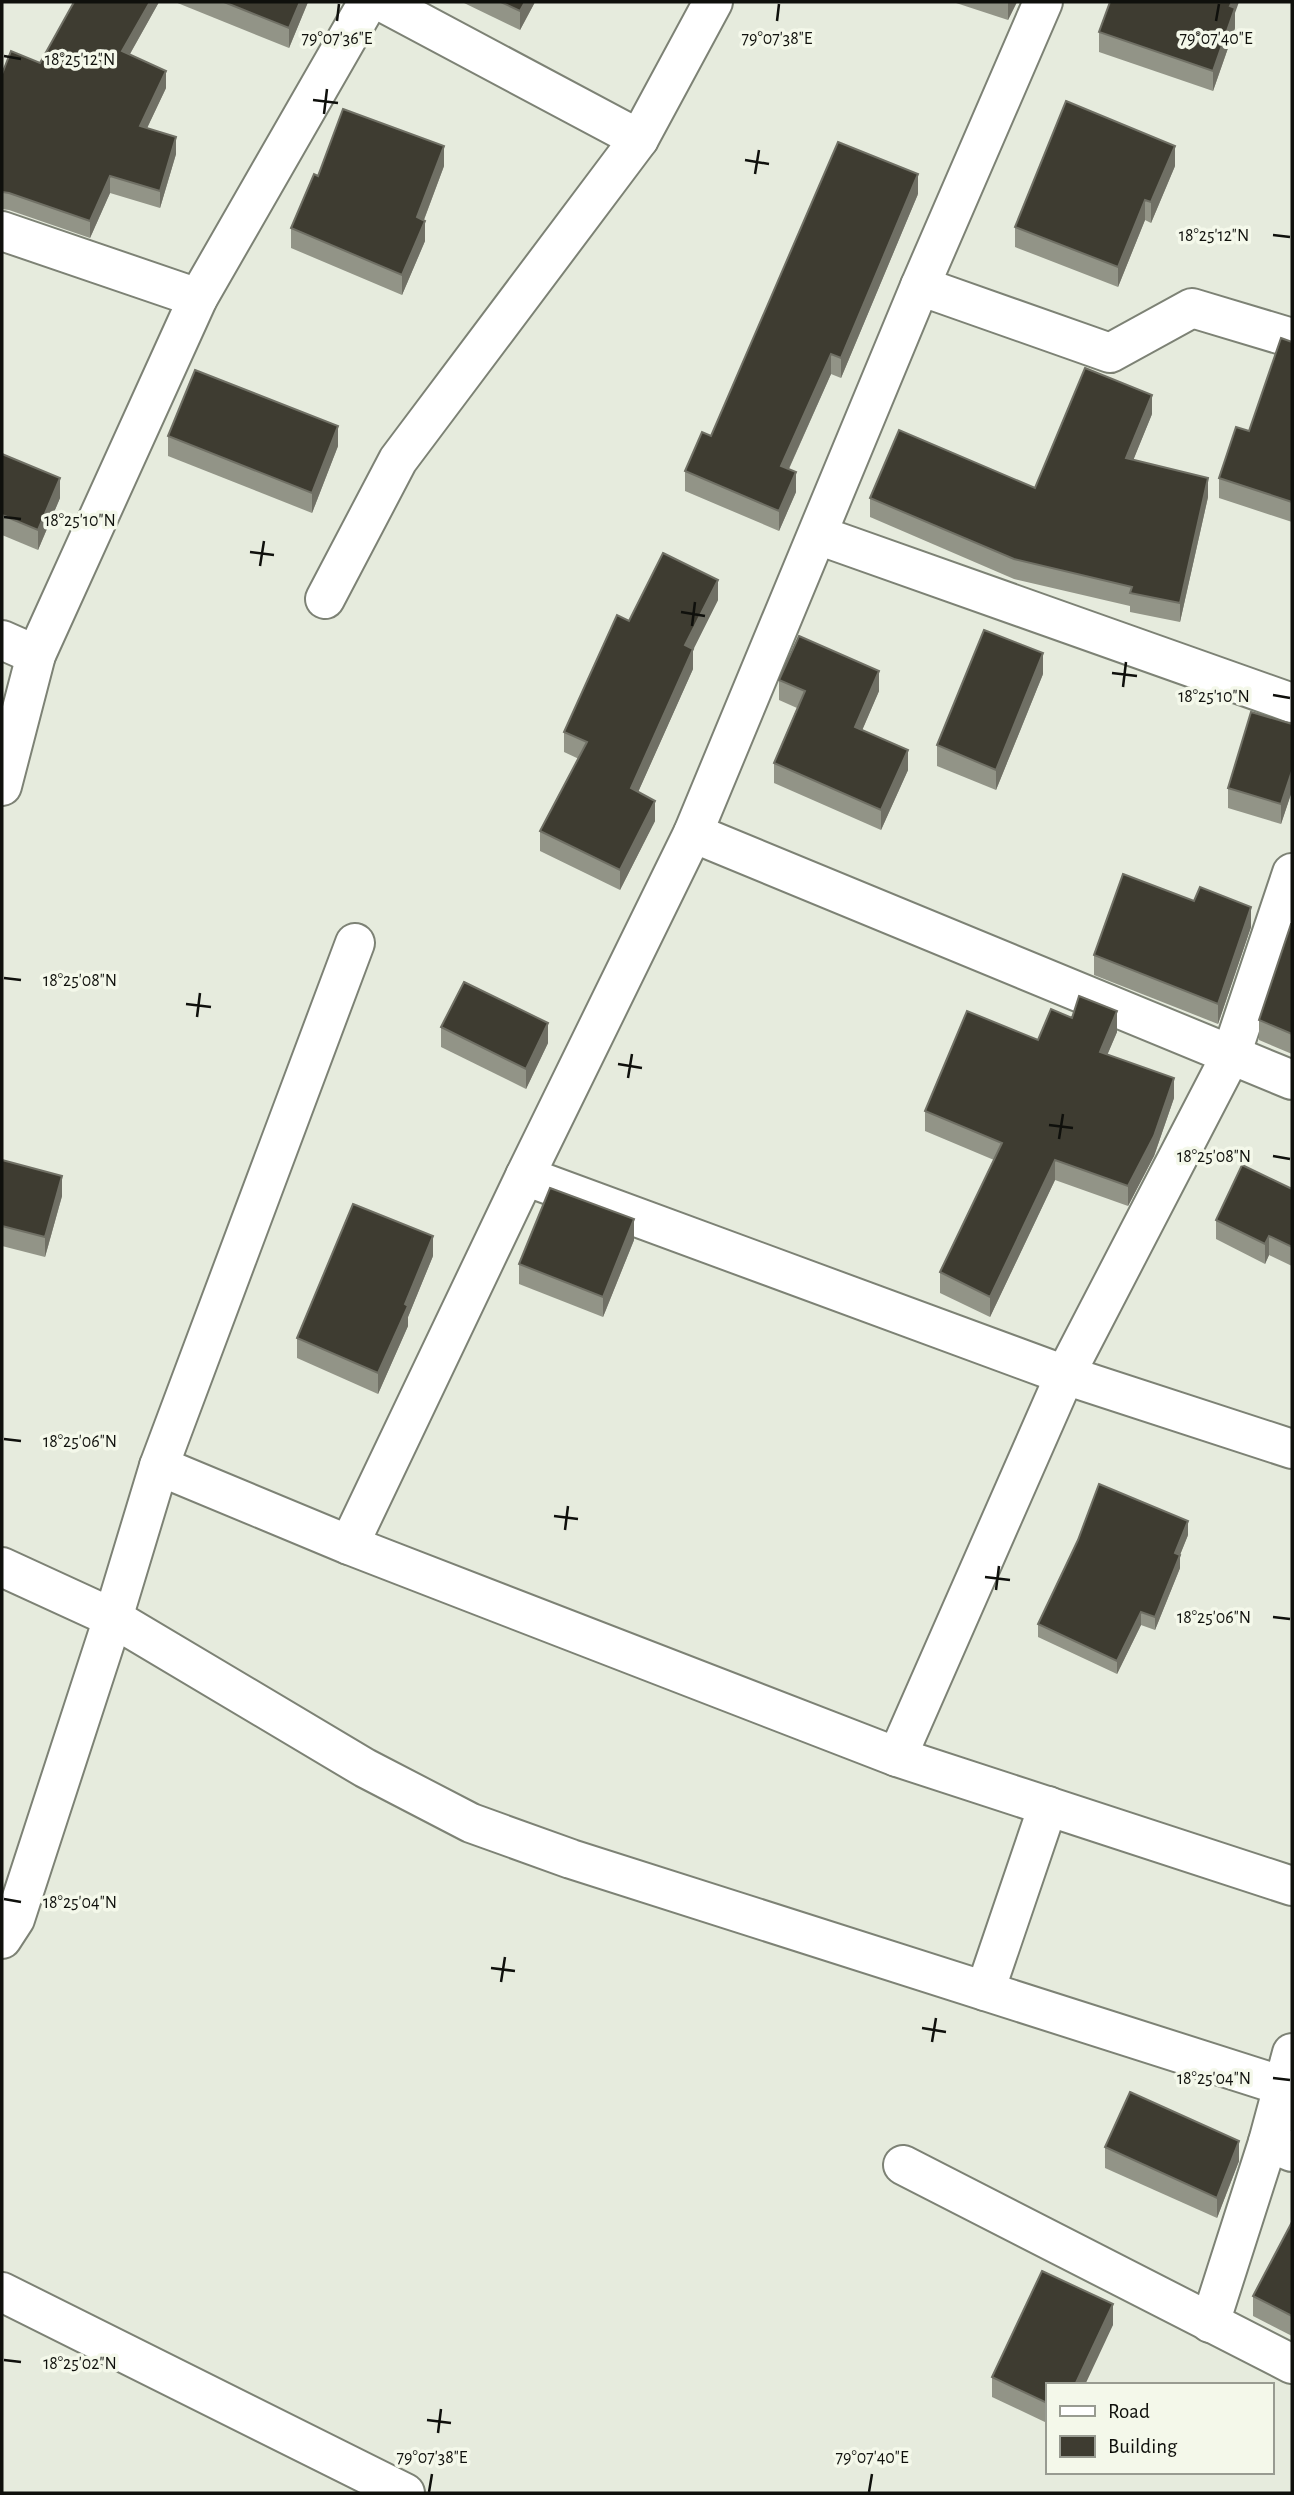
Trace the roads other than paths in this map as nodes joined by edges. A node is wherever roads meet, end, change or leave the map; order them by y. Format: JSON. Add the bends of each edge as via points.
{"nodes":[{"id":1,"x":368,"y":2,"type":"edge"},
{"id":2,"x":382,"y":2,"type":"edge"},
{"id":3,"x":713,"y":2,"type":"edge"},
{"id":4,"x":1043,"y":2,"type":"edge"},
{"id":5,"x":639,"y":139,"type":"junction"},
{"id":6,"x":2,"y":231,"type":"edge"},
{"id":7,"x":920,"y":286,"type":"junction"},
{"id":8,"x":198,"y":298,"type":"junction"},
{"id":9,"x":1292,"y":338,"type":"edge"},
{"id":10,"x":818,"y":535,"type":"junction"},
{"id":11,"x":325,"y":599,"type":"dead end"},
{"id":12,"x":19,"y":648,"type":"edge"},
{"id":13,"x":1292,"y":703,"type":"edge"},
{"id":14,"x":2,"y":786,"type":"edge"},
{"id":15,"x":693,"y":833,"type":"junction"},
{"id":16,"x":1292,"y":873,"type":"edge"},
{"id":17,"x":355,"y":943,"type":"dead end"},
{"id":18,"x":1231,"y":1055,"type":"junction"},
{"id":19,"x":1292,"y":1080,"type":"edge"},
{"id":20,"x":525,"y":1176,"type":"junction"},
{"id":21,"x":1065,"y":1375,"type":"junction"},
{"id":22,"x":1292,"y":1449,"type":"edge"},
{"id":23,"x":159,"y":1466,"type":"junction"},
{"id":24,"x":349,"y":1545,"type":"junction"},
{"id":25,"x":2,"y":1567,"type":"edge"},
{"id":26,"x":113,"y":1618,"type":"junction"},
{"id":27,"x":897,"y":1757,"type":"junction"},
{"id":28,"x":1048,"y":1806,"type":"junction"},
{"id":29,"x":1292,"y":1886,"type":"edge"},
{"id":30,"x":2,"y":1939,"type":"edge"},
{"id":31,"x":985,"y":1991,"type":"junction"},
{"id":32,"x":1288,"y":2070,"type":"edge"},
{"id":33,"x":1280,"y":2147,"type":"edge"},
{"id":34,"x":903,"y":2165,"type":"dead end"},
{"id":35,"x":2,"y":2292,"type":"edge"},
{"id":36,"x":1210,"y":2323,"type":"junction"},
{"id":37,"x":1292,"y":2364,"type":"edge"},
{"id":38,"x":405,"y":2493,"type":"edge"}],
"edges":[{"from":1,"to":8,"type":"street"},
{"from":2,"to":5,"type":"street"},
{"from":3,"to":5,"type":"street"},
{"from":4,"to":7,"type":"street"},
{"from":5,"to":11,"type":"street","via":[[398,460]]},
{"from":6,"to":8,"type":"street"},
{"from":7,"to":9,"type":"street","via":[[1110,353],[1192,308]]},
{"from":7,"to":10,"type":"street"},
{"from":8,"to":12,"type":"street"},
{"from":10,"to":13,"type":"street"},
{"from":10,"to":15,"type":"street"},
{"from":12,"to":14,"type":"street"},
{"from":15,"to":18,"type":"street"},
{"from":15,"to":20,"type":"street"},
{"from":16,"to":18,"type":"street"},
{"from":17,"to":23,"type":"street"},
{"from":18,"to":19,"type":"street"},
{"from":18,"to":21,"type":"street"},
{"from":20,"to":21,"type":"street"},
{"from":20,"to":24,"type":"street"},
{"from":21,"to":22,"type":"street"},
{"from":21,"to":27,"type":"street"},
{"from":23,"to":24,"type":"street"},
{"from":23,"to":26,"type":"street"},
{"from":24,"to":27,"type":"street"},
{"from":25,"to":26,"type":"street"},
{"from":26,"to":30,"type":"street","via":[[15,1919]]},
{"from":26,"to":31,"type":"street","via":[[365,1768],[471,1823],[584,1864]]},
{"from":27,"to":28,"type":"street"},
{"from":28,"to":29,"type":"street"},
{"from":28,"to":31,"type":"street"},
{"from":31,"to":32,"type":"street"},
{"from":32,"to":33,"type":"street"},
{"from":33,"to":36,"type":"street"},
{"from":34,"to":36,"type":"street"},
{"from":35,"to":38,"type":"street"},
{"from":36,"to":37,"type":"street"}]}
